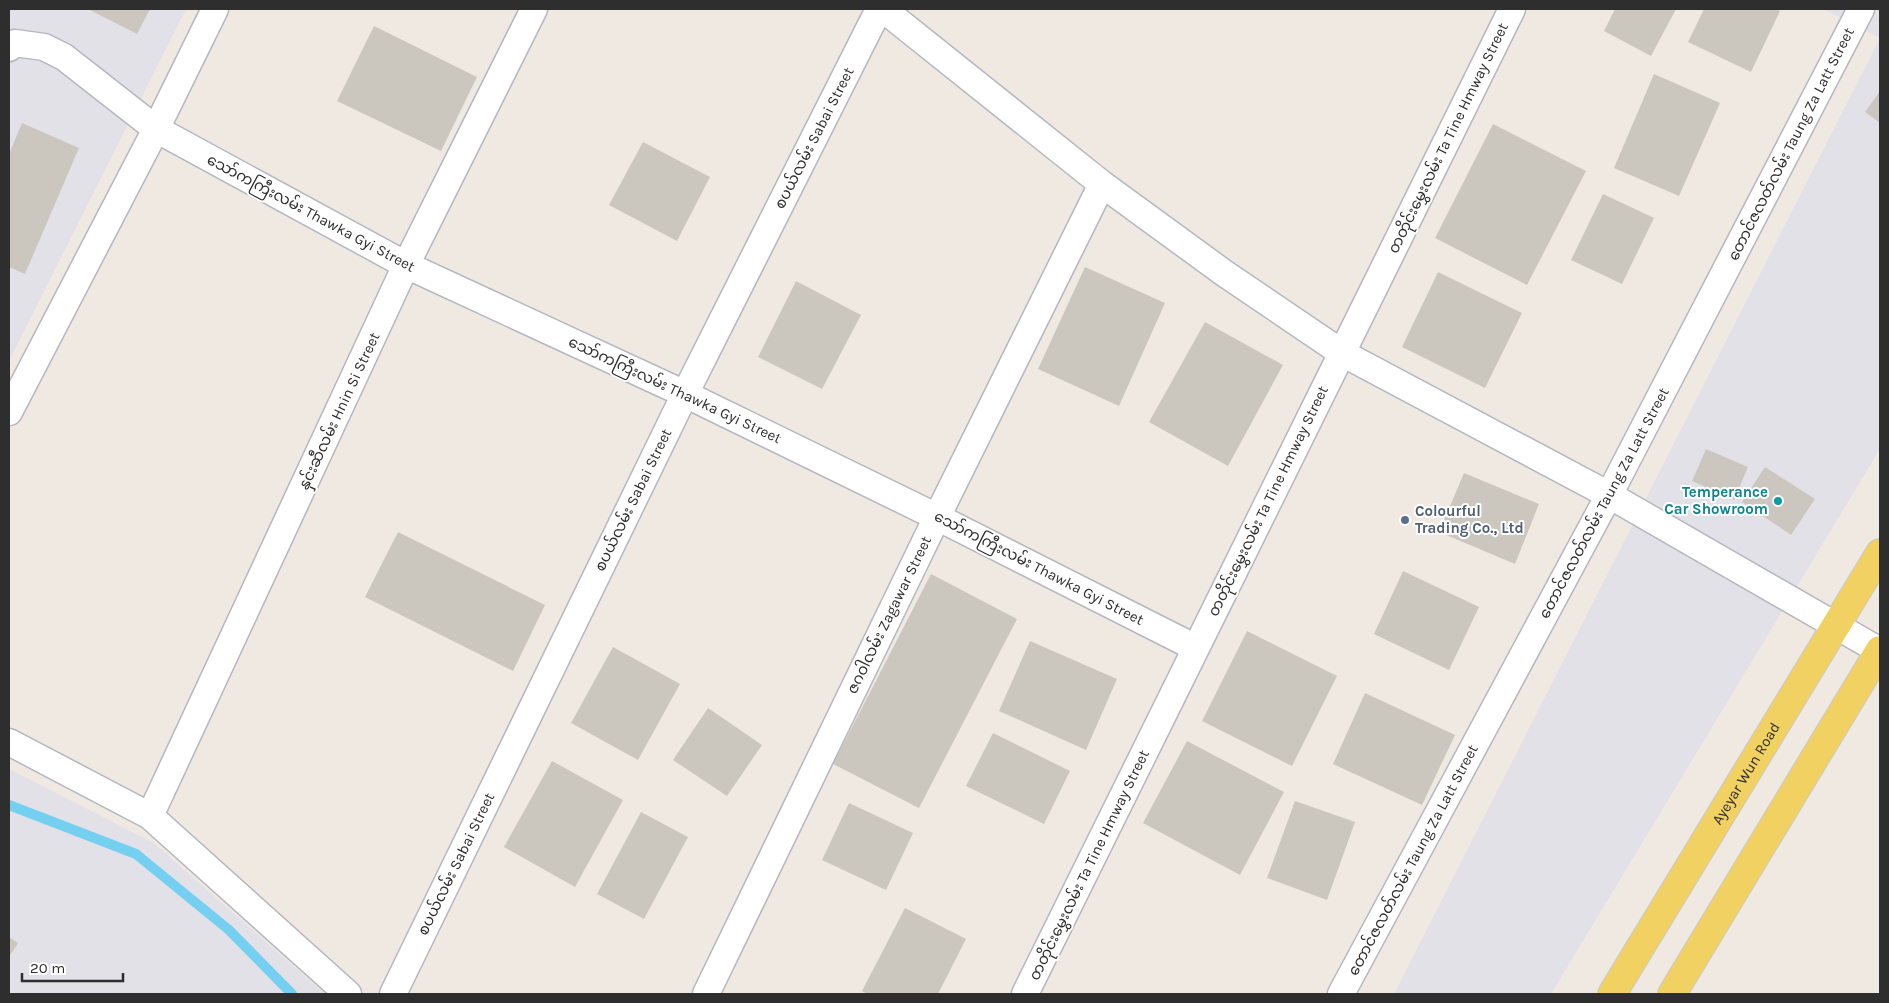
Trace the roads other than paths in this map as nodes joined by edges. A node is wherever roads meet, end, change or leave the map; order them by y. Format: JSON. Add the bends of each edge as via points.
{"nodes":[{"id":1,"x":215,"y":9,"type":"edge"},
{"id":2,"x":534,"y":9,"type":"edge"},
{"id":3,"x":879,"y":9,"type":"edge"},
{"id":4,"x":883,"y":9,"type":"edge"},
{"id":5,"x":1512,"y":9,"type":"edge"},
{"id":6,"x":1860,"y":9,"type":"edge"},
{"id":7,"x":9,"y":48,"type":"edge"},
{"id":8,"x":156,"y":129,"type":"junction"},
{"id":9,"x":1102,"y":184,"type":"junction"},
{"id":10,"x":406,"y":265,"type":"junction"},
{"id":11,"x":1342,"y":353,"type":"junction"},
{"id":12,"x":685,"y":394,"type":"junction"},
{"id":13,"x":9,"y":412,"type":"edge"},
{"id":14,"x":1609,"y":495,"type":"junction"},
{"id":15,"x":937,"y":517,"type":"junction"},
{"id":16,"x":1880,"y":553,"type":"edge"},
{"id":17,"x":1837,"y":624,"type":"junction"},
{"id":18,"x":1196,"y":648,"type":"junction"},
{"id":19,"x":1880,"y":651,"type":"edge"},
{"id":20,"x":9,"y":742,"type":"edge"},
{"id":21,"x":150,"y":816,"type":"junction"},
{"id":22,"x":348,"y":994,"type":"edge"},
{"id":23,"x":393,"y":994,"type":"edge"},
{"id":24,"x":706,"y":994,"type":"edge"},
{"id":25,"x":1025,"y":994,"type":"edge"},
{"id":26,"x":1341,"y":994,"type":"edge"},
{"id":27,"x":1612,"y":994,"type":"edge"},
{"id":28,"x":1672,"y":994,"type":"edge"}],
"edges":[{"from":1,"to":8,"type":"street"},
{"from":2,"to":10,"type":"street","name":"နှင်းဆီလမ်း Hnin Si Street"},
{"from":3,"to":12,"type":"street","name":"စပယ်လမ်း Sabai Street"},
{"from":4,"to":9,"type":"street"},
{"from":5,"to":11,"type":"street","name":"တတိုင်းမွှေးလမ်း Ta Tine Hmway Street"},
{"from":6,"to":14,"type":"street","name":"တောင်ဇလတ်လမ်း Taung Za Latt Street"},
{"from":7,"to":8,"type":"street","name":"သော်ကကြီးလမ်း Thawka Gyi Street","via":[[15,43],[44,47],[64,57]]},
{"from":8,"to":10,"type":"street","name":"သော်ကကြီးလမ်း Thawka Gyi Street"},
{"from":8,"to":13,"type":"street"},
{"from":9,"to":11,"type":"street"},
{"from":9,"to":15,"type":"street","name":"ဇဂဝါလမ်း Zagawar Street"},
{"from":10,"to":12,"type":"street","name":"သော်ကကြီးလမ်း Thawka Gyi Street"},
{"from":10,"to":21,"type":"street","name":"နှင်းဆီလမ်း Hnin Si Street"},
{"from":11,"to":14,"type":"street"},
{"from":11,"to":18,"type":"street","name":"တတိုင်းမွှေးလမ်း Ta Tine Hmway Street"},
{"from":12,"to":15,"type":"street","name":"သော်ကကြီးလမ်း Thawka Gyi Street"},
{"from":12,"to":23,"type":"street","name":"စပယ်လမ်း Sabai Street"},
{"from":14,"to":17,"type":"street"},
{"from":14,"to":26,"type":"street","name":"တောင်ဇလတ်လမ်း Taung Za Latt Street"},
{"from":15,"to":18,"type":"street","name":"သော်ကကြီးလမ်း Thawka Gyi Street"},
{"from":15,"to":24,"type":"street","name":"ဇဂဝါလမ်း Zagawar Street"},
{"from":16,"to":17,"type":"main road","name":"Ayeyar Wun Road"},
{"from":17,"to":19,"type":"street"},
{"from":17,"to":27,"type":"main road","name":"Ayeyar Wun Road"},
{"from":18,"to":25,"type":"street","name":"တတိုင်းမွှေးလမ်း Ta Tine Hmway Street"},
{"from":19,"to":28,"type":"main road"},
{"from":20,"to":21,"type":"street"},
{"from":21,"to":22,"type":"street"}]}
